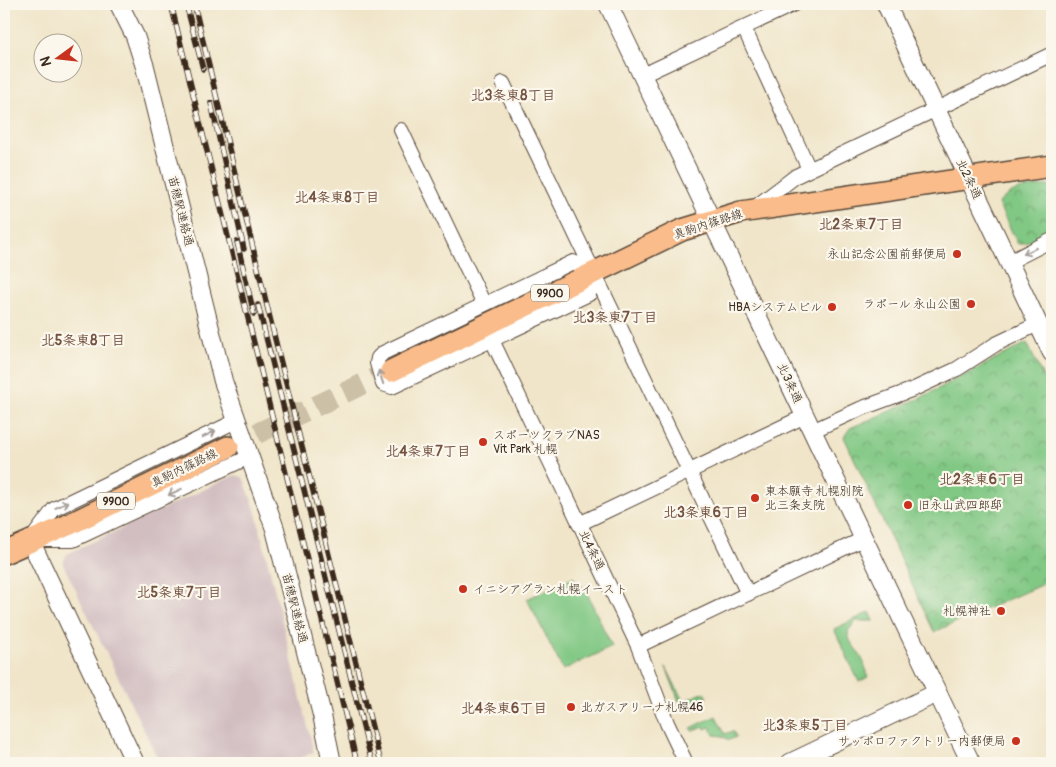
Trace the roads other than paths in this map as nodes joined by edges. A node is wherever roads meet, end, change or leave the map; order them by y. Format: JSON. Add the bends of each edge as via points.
{"nodes":[{"id":1,"x":119,"y":4,"type":"edge"},
{"id":2,"x":608,"y":4,"type":"edge"},
{"id":3,"x":794,"y":4,"type":"edge"},
{"id":4,"x":886,"y":4,"type":"edge"},
{"id":5,"x":744,"y":28,"type":"junction"},
{"id":6,"x":1052,"y":54,"type":"edge"},
{"id":7,"x":643,"y":76,"type":"junction"},
{"id":8,"x":503,"y":83,"type":"dead end"},
{"id":9,"x":936,"y":109,"type":"junction"},
{"id":10,"x":401,"y":130,"type":"dead end"},
{"id":11,"x":1052,"y":166,"type":"edge"},
{"id":12,"x":809,"y":169,"type":"junction"},
{"id":13,"x":969,"y":178,"type":"junction"},
{"id":14,"x":751,"y":210,"type":"junction"},
{"id":15,"x":712,"y":220,"type":"junction"},
{"id":16,"x":1052,"y":240,"type":"edge"},
{"id":17,"x":1009,"y":262,"type":"junction"},
{"id":18,"x":594,"y":272,"type":"junction"},
{"id":19,"x":484,"y":304,"type":"junction"},
{"id":20,"x":1038,"y":324,"type":"junction"},
{"id":21,"x":492,"y":340,"type":"junction"},
{"id":22,"x":1052,"y":354,"type":"edge"},
{"id":23,"x":391,"y":371,"type":"tunnel mouth"},
{"id":24,"x":805,"y":416,"type":"junction"},
{"id":25,"x":236,"y":421,"type":"junction"},
{"id":26,"x":812,"y":431,"type":"junction"},
{"id":27,"x":228,"y":446,"type":"tunnel mouth"},
{"id":28,"x":251,"y":456,"type":"junction"},
{"id":29,"x":689,"y":471,"type":"junction"},
{"id":30,"x":579,"y":524,"type":"junction"},
{"id":31,"x":863,"y":539,"type":"junction"},
{"id":32,"x":30,"y":540,"type":"junction"},
{"id":33,"x":4,"y":553,"type":"edge"},
{"id":34,"x":748,"y":594,"type":"junction"},
{"id":35,"x":638,"y":646,"type":"junction"},
{"id":36,"x":937,"y":693,"type":"junction"},
{"id":37,"x":135,"y":763,"type":"edge"},
{"id":38,"x":332,"y":763,"type":"edge"},
{"id":39,"x":686,"y":763,"type":"edge"},
{"id":40,"x":790,"y":763,"type":"edge"},
{"id":41,"x":971,"y":763,"type":"edge"}],
"edges":[{"from":1,"to":25,"type":"street","name":"苗穂駅連絡通","via":[[135,36],[145,67],[223,381]]},
{"from":2,"to":7,"type":"street","name":"北3条通"},
{"from":3,"to":5,"type":"street"},
{"from":4,"to":9,"type":"street","name":"北2条通"},
{"from":5,"to":7,"type":"street"},
{"from":5,"to":12,"type":"street"},
{"from":6,"to":9,"type":"street"},
{"from":7,"to":15,"type":"street","name":"北3条通"},
{"from":8,"to":18,"type":"street"},
{"from":9,"to":12,"type":"street"},
{"from":9,"to":13,"type":"street","name":"北2条通"},
{"from":10,"to":19,"type":"street"},
{"from":11,"to":13,"type":"main road","name":"真駒内篠路線","number":"9900"},
{"from":12,"to":14,"type":"street"},
{"from":13,"to":14,"type":"main road","name":"真駒内篠路線","number":"9900"},
{"from":13,"to":17,"type":"street","name":"北2条通"},
{"from":14,"to":15,"type":"main road","name":"真駒内篠路線","number":"9900"},
{"from":15,"to":18,"type":"main road","name":"真駒内篠路線","number":"9900","via":[[682,230]]},
{"from":15,"to":24,"type":"street","name":"北3条通"},
{"from":16,"to":17,"type":"street","one_way":true},
{"from":17,"to":20,"type":"street","name":"北2条通"},
{"from":18,"to":19,"type":"street","via":[[573,262]]},
{"from":18,"to":21,"type":"street","via":[[589,294]]},
{"from":18,"to":23,"type":"main road","name":"真駒内篠路線","number":"9900"},
{"from":18,"to":29,"type":"street"},
{"from":21,"to":19,"type":"street","one_way":true,"via":[[392,387],[383,384],[377,364],[383,353]]},
{"from":20,"to":22,"type":"street","name":"北2条通"},
{"from":20,"to":26,"type":"street","via":[[996,344],[957,370]]},
{"from":21,"to":30,"type":"street","name":"北4条通"},
{"from":24,"to":26,"type":"street","name":"北3条通"},
{"from":24,"to":29,"type":"street"},
{"from":25,"to":28,"type":"street","name":"苗穂駅連絡通"},
{"from":32,"to":25,"type":"street","one_way":true,"via":[[54,509]]},
{"from":26,"to":31,"type":"street","name":"北3条通"},
{"from":27,"to":32,"type":"main road","name":"真駒内篠路線","number":"9900"},
{"from":28,"to":32,"type":"street","one_way":true,"via":[[73,540]]},
{"from":28,"to":38,"type":"street","name":"苗穂駅連絡通","via":[[275,530]]},
{"from":29,"to":30,"type":"street"},
{"from":29,"to":34,"type":"street"},
{"from":30,"to":35,"type":"street","name":"北4条通"},
{"from":31,"to":34,"type":"street"},
{"from":31,"to":36,"type":"street","name":"北3条通"},
{"from":32,"to":33,"type":"main road","name":"真駒内篠路線","number":"9900"},
{"from":32,"to":37,"type":"street"},
{"from":34,"to":35,"type":"street"},
{"from":35,"to":39,"type":"street","name":"北4条通"},
{"from":36,"to":40,"type":"street"},
{"from":36,"to":41,"type":"street","name":"北3条通"}]}
